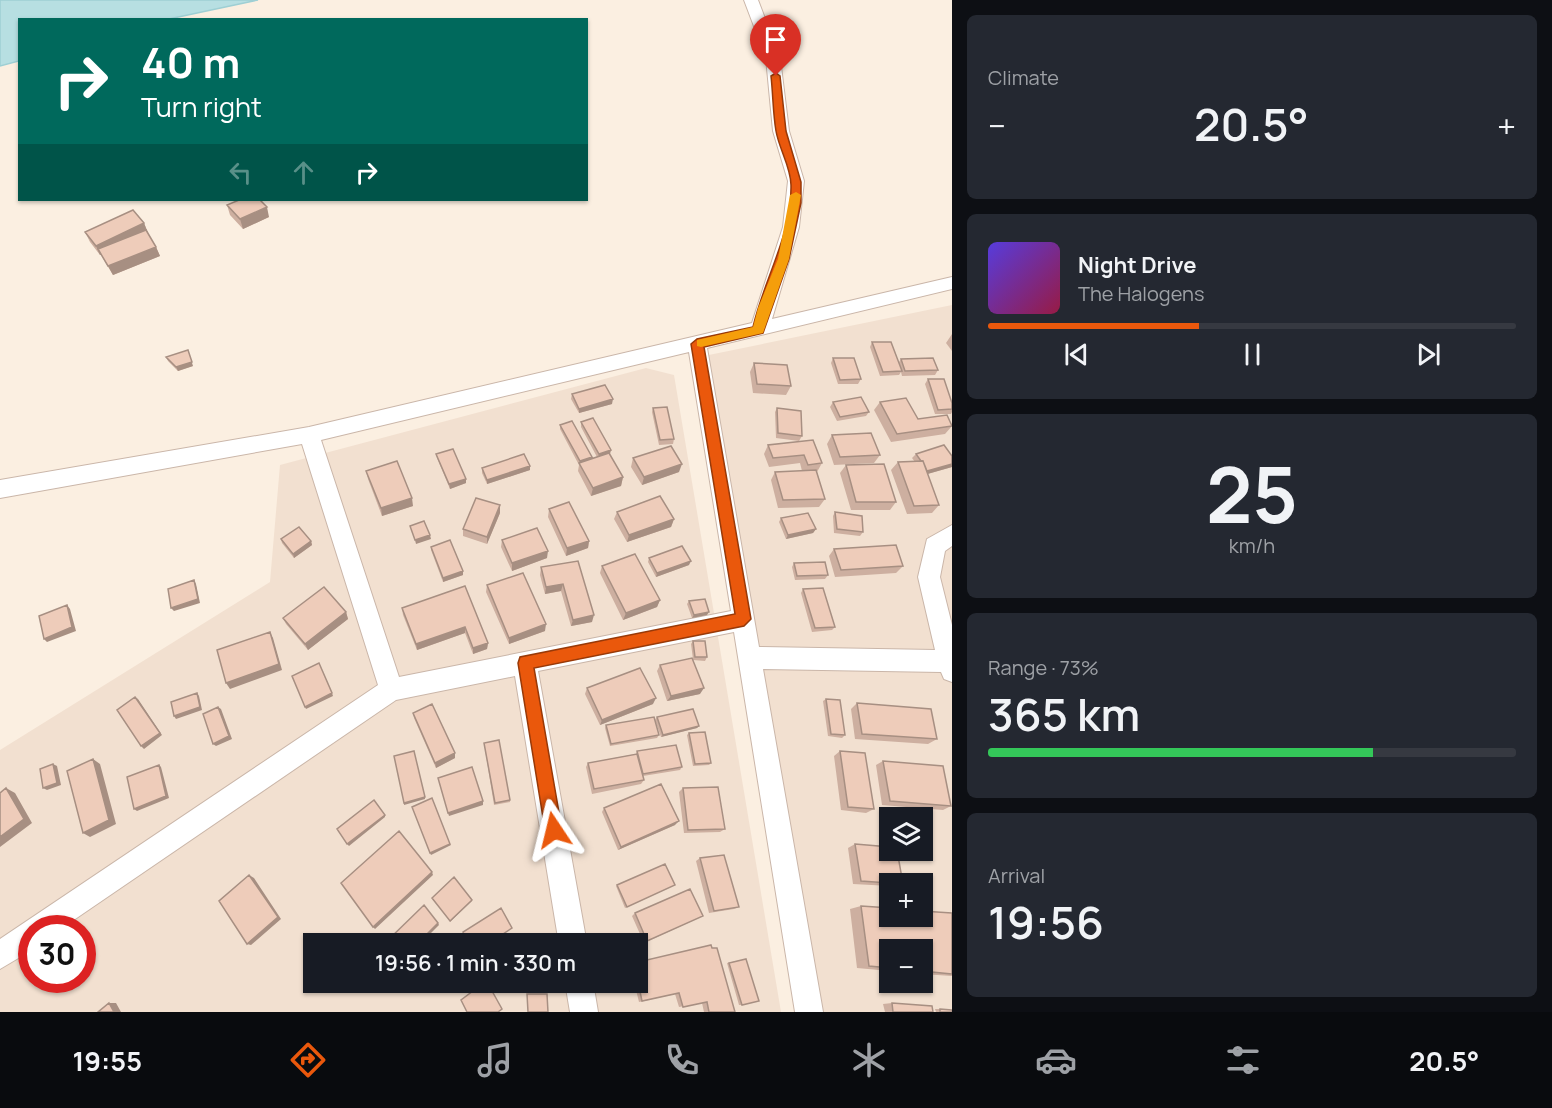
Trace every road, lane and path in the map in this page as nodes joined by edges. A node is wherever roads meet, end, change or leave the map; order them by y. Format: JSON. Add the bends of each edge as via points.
{"nodes":[{"id":1,"x":751,"y":0,"type":"edge"},
{"id":2,"x":952,"y":283,"type":"edge"},
{"id":3,"x":759,"y":330,"type":"junction"},
{"id":4,"x":697,"y":344,"type":"junction"},
{"id":5,"x":309,"y":435,"type":"junction"},
{"id":6,"x":0,"y":489,"type":"edge"},
{"id":7,"x":952,"y":534,"type":"edge"},
{"id":8,"x":744,"y":619,"type":"junction"},
{"id":9,"x":750,"y":658,"type":"junction"},
{"id":10,"x":525,"y":663,"type":"junction"},
{"id":11,"x":950,"y":666,"type":"edge"},
{"id":12,"x":391,"y":690,"type":"junction"},
{"id":13,"x":58,"y":915,"type":"edge"},
{"id":14,"x":571,"y":933,"type":"edge"},
{"id":15,"x":18,"y":943,"type":"edge"},
{"id":16,"x":0,"y":955,"type":"edge"},
{"id":17,"x":581,"y":993,"type":"edge"},
{"id":18,"x":584,"y":1012,"type":"edge"},
{"id":19,"x":809,"y":1012,"type":"edge"}],
"edges":[{"from":1,"to":3,"type":"street","via":[[773,58],[781,131],[796,182],[791,227]]},
{"from":2,"to":3,"type":"street"},
{"from":3,"to":4,"type":"street"},
{"from":4,"to":5,"type":"street"},
{"from":4,"to":8,"type":"street"},
{"from":5,"to":6,"type":"street"},
{"from":5,"to":12,"type":"street"},
{"from":7,"to":11,"type":"street","via":[[935,546],[929,577]]},
{"from":8,"to":9,"type":"street"},
{"from":8,"to":10,"type":"street"},
{"from":9,"to":11,"type":"street"},
{"from":9,"to":19,"type":"street"},
{"from":10,"to":12,"type":"street"},
{"from":10,"to":14,"type":"street"},
{"from":12,"to":13,"type":"street"},
{"from":15,"to":16,"type":"street"},
{"from":17,"to":18,"type":"street"}]}
